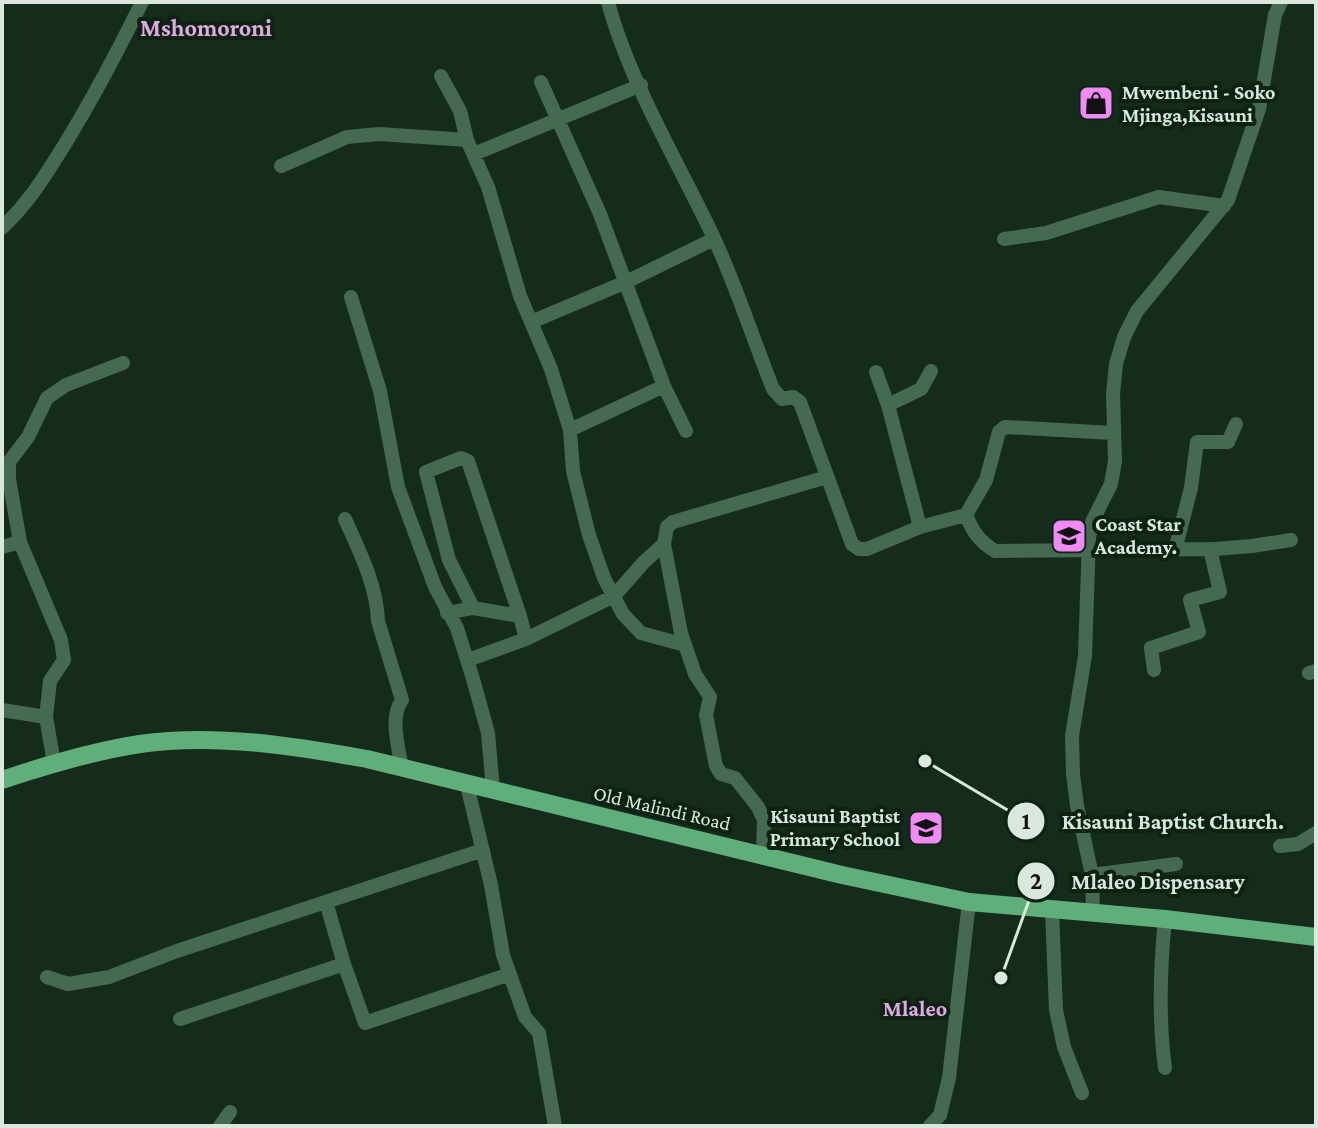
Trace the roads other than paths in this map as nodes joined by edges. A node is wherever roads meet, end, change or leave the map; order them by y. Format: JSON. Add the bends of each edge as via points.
{"nodes":[{"id":1,"x":142,"y":2,"type":"edge"},
{"id":2,"x":608,"y":2,"type":"edge"},
{"id":3,"x":1281,"y":2,"type":"edge"},
{"id":4,"x":441,"y":76,"type":"dead end"},
{"id":5,"x":541,"y":82,"type":"dead end"},
{"id":6,"x":641,"y":85,"type":"junction"},
{"id":7,"x":559,"y":120,"type":"junction"},
{"id":8,"x":467,"y":140,"type":"junction"},
{"id":9,"x":474,"y":154,"type":"junction"},
{"id":10,"x":281,"y":166,"type":"dead end"},
{"id":11,"x":1224,"y":206,"type":"junction"},
{"id":12,"x":2,"y":228,"type":"edge"},
{"id":13,"x":714,"y":239,"type":"junction"},
{"id":14,"x":1004,"y":239,"type":"dead end"},
{"id":15,"x":626,"y":282,"type":"junction"},
{"id":16,"x":351,"y":297,"type":"dead end"},
{"id":17,"x":531,"y":322,"type":"junction"},
{"id":18,"x":123,"y":363,"type":"dead end"},
{"id":19,"x":931,"y":371,"type":"dead end"},
{"id":20,"x":876,"y":372,"type":"dead end"},
{"id":21,"x":664,"y":386,"type":"junction"},
{"id":22,"x":888,"y":405,"type":"junction"},
{"id":23,"x":1236,"y":424,"type":"dead end"},
{"id":24,"x":570,"y":430,"type":"junction"},
{"id":25,"x":686,"y":431,"type":"dead end"},
{"id":26,"x":1113,"y":433,"type":"junction"},
{"id":27,"x":827,"y":477,"type":"junction"},
{"id":28,"x":966,"y":515,"type":"junction"},
{"id":29,"x":345,"y":519,"type":"dead end"},
{"id":30,"x":920,"y":527,"type":"junction"},
{"id":31,"x":1291,"y":540,"type":"dead end"},
{"id":32,"x":20,"y":542,"type":"junction"},
{"id":33,"x":664,"y":544,"type":"junction"},
{"id":34,"x":2,"y":547,"type":"edge"},
{"id":35,"x":1210,"y":549,"type":"junction"},
{"id":36,"x":1175,"y":550,"type":"junction"},
{"id":37,"x":1089,"y":551,"type":"junction"},
{"id":38,"x":614,"y":596,"type":"junction"},
{"id":39,"x":473,"y":608,"type":"junction"},
{"id":40,"x":447,"y":613,"type":"junction"},
{"id":41,"x":520,"y":616,"type":"junction"},
{"id":42,"x":526,"y":639,"type":"junction"},
{"id":43,"x":685,"y":645,"type":"junction"},
{"id":44,"x":468,"y":660,"type":"junction"},
{"id":45,"x":1154,"y":670,"type":"dead end"},
{"id":46,"x":2,"y":710,"type":"edge"},
{"id":47,"x":46,"y":717,"type":"junction"},
{"id":48,"x":54,"y":763,"type":"junction"},
{"id":49,"x":402,"y":769,"type":"junction"},
{"id":50,"x":2,"y":780,"type":"edge"},
{"id":51,"x":467,"y":785,"type":"junction"},
{"id":52,"x":493,"y":790,"type":"junction"},
{"id":53,"x":1316,"y":833,"type":"edge"},
{"id":54,"x":1280,"y":846,"type":"dead end"},
{"id":55,"x":483,"y":850,"type":"junction"},
{"id":56,"x":763,"y":854,"type":"junction"},
{"id":57,"x":1176,"y":864,"type":"dead end"},
{"id":58,"x":1092,"y":875,"type":"junction"},
{"id":59,"x":326,"y":902,"type":"junction"},
{"id":60,"x":969,"y":902,"type":"junction"},
{"id":61,"x":1052,"y":911,"type":"junction"},
{"id":62,"x":1093,"y":913,"type":"junction"},
{"id":63,"x":1165,"y":919,"type":"junction"},
{"id":64,"x":1316,"y":937,"type":"edge"},
{"id":65,"x":344,"y":964,"type":"junction"},
{"id":66,"x":510,"y":974,"type":"junction"},
{"id":67,"x":47,"y":977,"type":"dead end"},
{"id":68,"x":180,"y":1019,"type":"dead end"},
{"id":69,"x":1165,"y":1068,"type":"dead end"},
{"id":70,"x":1082,"y":1093,"type":"dead end"},
{"id":71,"x":230,"y":1112,"type":"dead end"},
{"id":72,"x":220,"y":1126,"type":"edge"},
{"id":73,"x":555,"y":1126,"type":"edge"},
{"id":74,"x":930,"y":1126,"type":"edge"}],
"edges":[{"from":1,"to":12,"type":"street","via":[[60,152],[27,204]]},
{"from":2,"to":6,"type":"street"},
{"from":3,"to":11,"type":"street","via":[[1259,109]]},
{"from":4,"to":8,"type":"street","via":[[460,111]]},
{"from":5,"to":7,"type":"street"},
{"from":6,"to":7,"type":"street"},
{"from":6,"to":13,"type":"street"},
{"from":7,"to":9,"type":"street"},
{"from":7,"to":15,"type":"street"},
{"from":8,"to":9,"type":"street"},
{"from":8,"to":10,"type":"street","via":[[347,137]]},
{"from":9,"to":17,"type":"street"},
{"from":11,"to":14,"type":"street","via":[[1159,197],[1046,233]]},
{"from":11,"to":26,"type":"street","via":[[1137,311],[1124,337],[1116,364]]},
{"from":13,"to":15,"type":"street"},
{"from":13,"to":27,"type":"street","via":[[773,389],[782,399],[800,402]]},
{"from":15,"to":17,"type":"street"},
{"from":15,"to":21,"type":"street"},
{"from":16,"to":40,"type":"street","via":[[380,391],[398,487]]},
{"from":17,"to":24,"type":"street"},
{"from":18,"to":32,"type":"street","via":[[47,398],[9,462]]},
{"from":19,"to":22,"type":"street","via":[[921,389]]},
{"from":20,"to":22,"type":"street"},
{"from":21,"to":24,"type":"street"},
{"from":21,"to":25,"type":"street"},
{"from":22,"to":30,"type":"street"},
{"from":23,"to":36,"type":"street","via":[[1228,442],[1197,442]]},
{"from":24,"to":38,"type":"street","via":[[573,471],[589,535]]},
{"from":26,"to":28,"type":"street","via":[[1005,427],[986,480]]},
{"from":26,"to":37,"type":"street","via":[[1111,484],[1092,522]]},
{"from":27,"to":30,"type":"street","via":[[848,537],[859,549]]},
{"from":27,"to":33,"type":"street","via":[[673,522]]},
{"from":28,"to":30,"type":"street"},
{"from":28,"to":37,"type":"street","via":[[981,542],[995,551]]},
{"from":29,"to":49,"type":"street","via":[[363,561],[402,700],[395,721]]},
{"from":31,"to":35,"type":"street"},
{"from":32,"to":34,"type":"street"},
{"from":32,"to":47,"type":"street","via":[[61,640],[64,660],[50,681]]},
{"from":33,"to":38,"type":"street"},
{"from":33,"to":43,"type":"street"},
{"from":35,"to":36,"type":"street"},
{"from":35,"to":45,"type":"street","via":[[1220,592],[1190,600],[1199,632],[1151,648]]},
{"from":36,"to":37,"type":"street"},
{"from":37,"to":58,"type":"street","via":[[1085,656],[1072,736],[1077,806]]},
{"from":38,"to":42,"type":"street"},
{"from":38,"to":43,"type":"street","via":[[641,633]]},
{"from":39,"to":40,"type":"street"},
{"from":39,"to":41,"type":"street"},
{"from":39,"to":41,"type":"street","via":[[449,560],[426,472],[461,458],[468,461]]},
{"from":40,"to":44,"type":"street"},
{"from":41,"to":42,"type":"street"},
{"from":42,"to":44,"type":"street"},
{"from":43,"to":56,"type":"street","via":[[710,697],[706,715],[716,766],[721,774],[735,778],[758,807],[764,820]]},
{"from":44,"to":52,"type":"street","via":[[488,733]]},
{"from":46,"to":47,"type":"street"},
{"from":47,"to":48,"type":"street"},
{"from":48,"to":49,"type":"main road","name":"Old Malindi Road","via":[[139,744],[214,741],[340,754]]},
{"from":48,"to":50,"type":"main road","name":"Old Malindi Road"},
{"from":49,"to":51,"type":"main road","name":"Old Malindi Road"},
{"from":51,"to":52,"type":"main road","name":"Old Malindi Road"},
{"from":51,"to":55,"type":"street"},
{"from":52,"to":56,"type":"main road","name":"Old Malindi Road"},
{"from":53,"to":54,"type":"street","via":[[1298,844]]},
{"from":55,"to":59,"type":"street"},
{"from":55,"to":66,"type":"street"},
{"from":56,"to":60,"type":"main road","name":"Old Malindi Road"},
{"from":57,"to":58,"type":"street"},
{"from":58,"to":62,"type":"street"},
{"from":59,"to":65,"type":"street"},
{"from":59,"to":67,"type":"street","via":[[109,977],[68,984]]},
{"from":60,"to":61,"type":"main road","name":"Old Malindi Road"},
{"from":60,"to":74,"type":"street","via":[[949,1078],[940,1115]]},
{"from":61,"to":62,"type":"main road","name":"Old Malindi Road"},
{"from":61,"to":70,"type":"street","via":[[1056,1010]]},
{"from":62,"to":63,"type":"main road","name":"Old Malindi Road"},
{"from":63,"to":64,"type":"main road","name":"Old Malindi Road"},
{"from":63,"to":69,"type":"street","via":[[1159,985]]},
{"from":65,"to":66,"type":"street","via":[[365,1023]]},
{"from":65,"to":68,"type":"street"},
{"from":66,"to":73,"type":"street","via":[[525,1017],[539,1033]]},
{"from":71,"to":72,"type":"street"}]}
